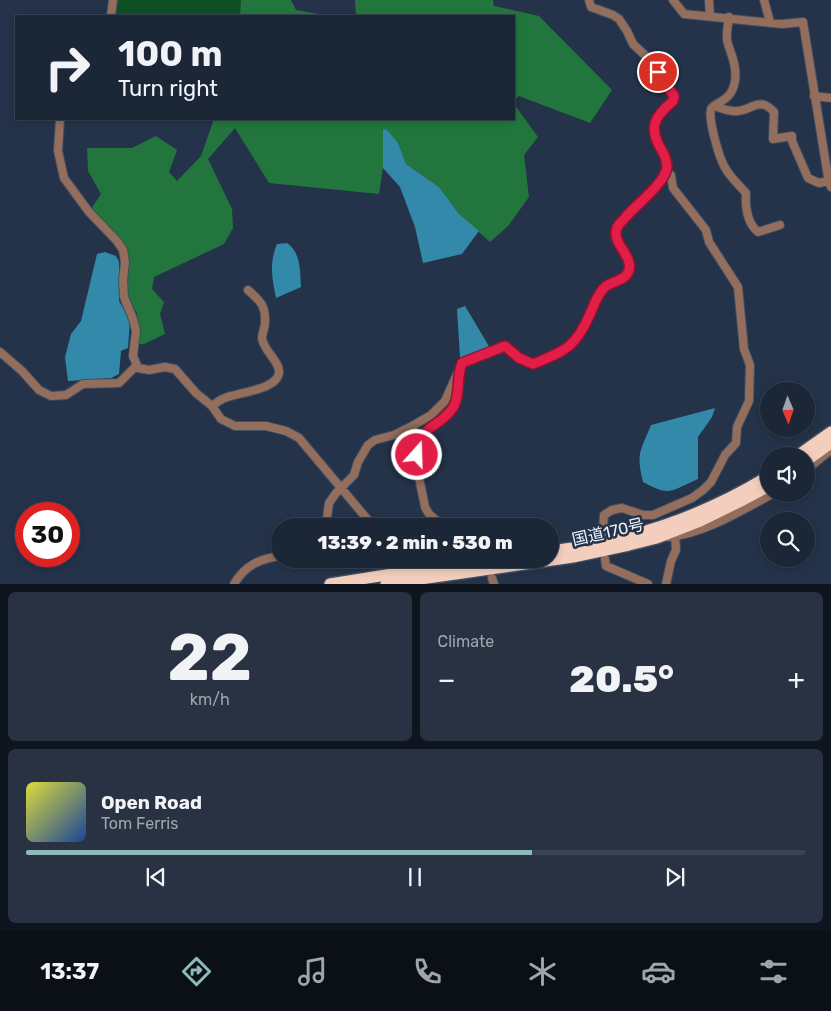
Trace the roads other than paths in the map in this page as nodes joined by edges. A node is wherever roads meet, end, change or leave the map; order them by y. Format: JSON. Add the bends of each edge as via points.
{"nodes":[{"id":1,"x":114,"y":0,"type":"edge"},
{"id":2,"x":589,"y":0,"type":"edge"},
{"id":3,"x":673,"y":0,"type":"edge"},
{"id":4,"x":709,"y":0,"type":"edge"},
{"id":5,"x":764,"y":0,"type":"edge"},
{"id":6,"x":112,"y":15,"type":"edge"},
{"id":7,"x":710,"y":16,"type":"junction"},
{"id":8,"x":730,"y":17,"type":"junction"},
{"id":9,"x":770,"y":22,"type":"junction"},
{"id":10,"x":814,"y":96,"type":"junction"},
{"id":11,"x":831,"y":98,"type":"edge"},
{"id":12,"x":716,"y":106,"type":"junction"},
{"id":13,"x":60,"y":120,"type":"edge"},
{"id":14,"x":665,"y":172,"type":"junction"},
{"id":15,"x":830,"y":184,"type":"edge"},
{"id":16,"x":780,"y":225,"type":"dead end"},
{"id":17,"x":248,"y":290,"type":"dead end"},
{"id":18,"x":0,"y":352,"type":"edge"},
{"id":19,"x":138,"y":368,"type":"junction"},
{"id":20,"x":458,"y":372,"type":"junction"},
{"id":21,"x":212,"y":406,"type":"junction"},
{"id":22,"x":831,"y":432,"type":"edge"},
{"id":23,"x":827,"y":445,"type":"edge"},
{"id":24,"x":815,"y":449,"type":"edge"},
{"id":25,"x":815,"y":454,"type":"edge"},
{"id":26,"x":815,"y":459,"type":"edge"},
{"id":27,"x":760,"y":481,"type":"edge"},
{"id":28,"x":341,"y":488,"type":"junction"},
{"id":29,"x":760,"y":491,"type":"edge"},
{"id":30,"x":760,"y":500,"type":"edge"},
{"id":31,"x":327,"y":518,"type":"edge"},
{"id":32,"x":366,"y":518,"type":"edge"},
{"id":33,"x":434,"y":518,"type":"edge"},
{"id":34,"x":603,"y":533,"type":"dead end"},
{"id":35,"x":675,"y":536,"type":"junction"},
{"id":36,"x":656,"y":538,"type":"junction"},
{"id":37,"x":559,"y":549,"type":"edge"},
{"id":38,"x":271,"y":558,"type":"edge"},
{"id":39,"x":605,"y":559,"type":"dead end"},
{"id":40,"x":424,"y":568,"type":"edge"},
{"id":41,"x":410,"y":570,"type":"junction"},
{"id":42,"x":422,"y":581,"type":"edge"},
{"id":43,"x":234,"y":584,"type":"edge"},
{"id":44,"x":330,"y":584,"type":"edge"},
{"id":45,"x":386,"y":584,"type":"edge"},
{"id":46,"x":648,"y":584,"type":"edge"},
{"id":47,"x":666,"y":584,"type":"edge"}],
"edges":[{"from":1,"to":6,"type":"street"},
{"from":2,"to":14,"type":"street","via":[[591,7],[618,19],[633,44],[649,59],[674,96],[655,121],[653,132],[666,157]]},
{"from":3,"to":7,"type":"street","via":[[684,14]]},
{"from":4,"to":7,"type":"street"},
{"from":5,"to":9,"type":"street"},
{"from":7,"to":8,"type":"street"},
{"from":8,"to":9,"type":"street"},
{"from":8,"to":12,"type":"street","via":[[728,43],[736,80],[726,100]]},
{"from":9,"to":10,"type":"street","via":[[802,22]]},
{"from":10,"to":11,"type":"street"},
{"from":10,"to":15,"type":"street"},
{"from":12,"to":15,"type":"street","via":[[731,111],[756,104],[770,107],[774,112],[773,139],[792,136],[808,178]]},
{"from":12,"to":16,"type":"street","via":[[711,110],[716,143],[724,166],[746,193],[750,222],[758,232]]},
{"from":13,"to":19,"type":"street","via":[[58,151],[64,178],[123,250],[124,297],[136,331],[133,356]]},
{"from":14,"to":20,"type":"street","via":[[662,180],[617,228],[616,236],[628,260],[629,270],[624,277],[605,287],[575,341],[557,354],[533,364],[519,358],[505,346],[462,363]]},
{"from":14,"to":34,"type":"street","via":[[670,175],[673,188],[706,230],[709,242],[738,287],[744,349],[750,365],[748,401],[737,427],[736,443],[703,490],[653,515],[622,508],[612,510],[604,515]]},
{"from":17,"to":21,"type":"street","via":[[263,305],[265,323],[262,339],[278,365],[279,373],[274,382],[265,387],[224,398]]},
{"from":18,"to":19,"type":"street","via":[[39,390],[51,396],[66,395],[83,384],[119,383],[136,366]]},
{"from":19,"to":21,"type":"street","via":[[175,369]]},
{"from":20,"to":28,"type":"street","via":[[445,401],[431,414],[401,432],[368,445],[354,475]]},
{"from":20,"to":33,"type":"street","via":[[459,393],[454,404],[421,437],[417,455],[425,507]]},
{"from":21,"to":28,"type":"street","via":[[221,419],[235,426],[266,426],[299,438]]},
{"from":22,"to":23,"type":"highway"},
{"from":23,"to":24,"type":"highway"},
{"from":23,"to":25,"type":"highway"},
{"from":23,"to":26,"type":"street"},
{"from":27,"to":37,"type":"highway","name":"国道170号","via":[[685,517],[627,537]]},
{"from":28,"to":31,"type":"street","via":[[329,503]]},
{"from":28,"to":32,"type":"street"},
{"from":29,"to":36,"type":"highway","name":"国道170号","via":[[698,522]]},
{"from":30,"to":35,"type":"street","via":[[717,522]]},
{"from":35,"to":36,"type":"street"},
{"from":35,"to":47,"type":"street","via":[[676,550]]},
{"from":36,"to":42,"type":"highway","name":"国道170号","via":[[573,557]]},
{"from":38,"to":43,"type":"street","via":[[255,562]]},
{"from":39,"to":46,"type":"street","via":[[606,566]]},
{"from":40,"to":41,"type":"highway"},
{"from":41,"to":42,"type":"street"},
{"from":41,"to":44,"type":"highway"},
{"from":42,"to":45,"type":"highway","name":"国道170号"}]}
